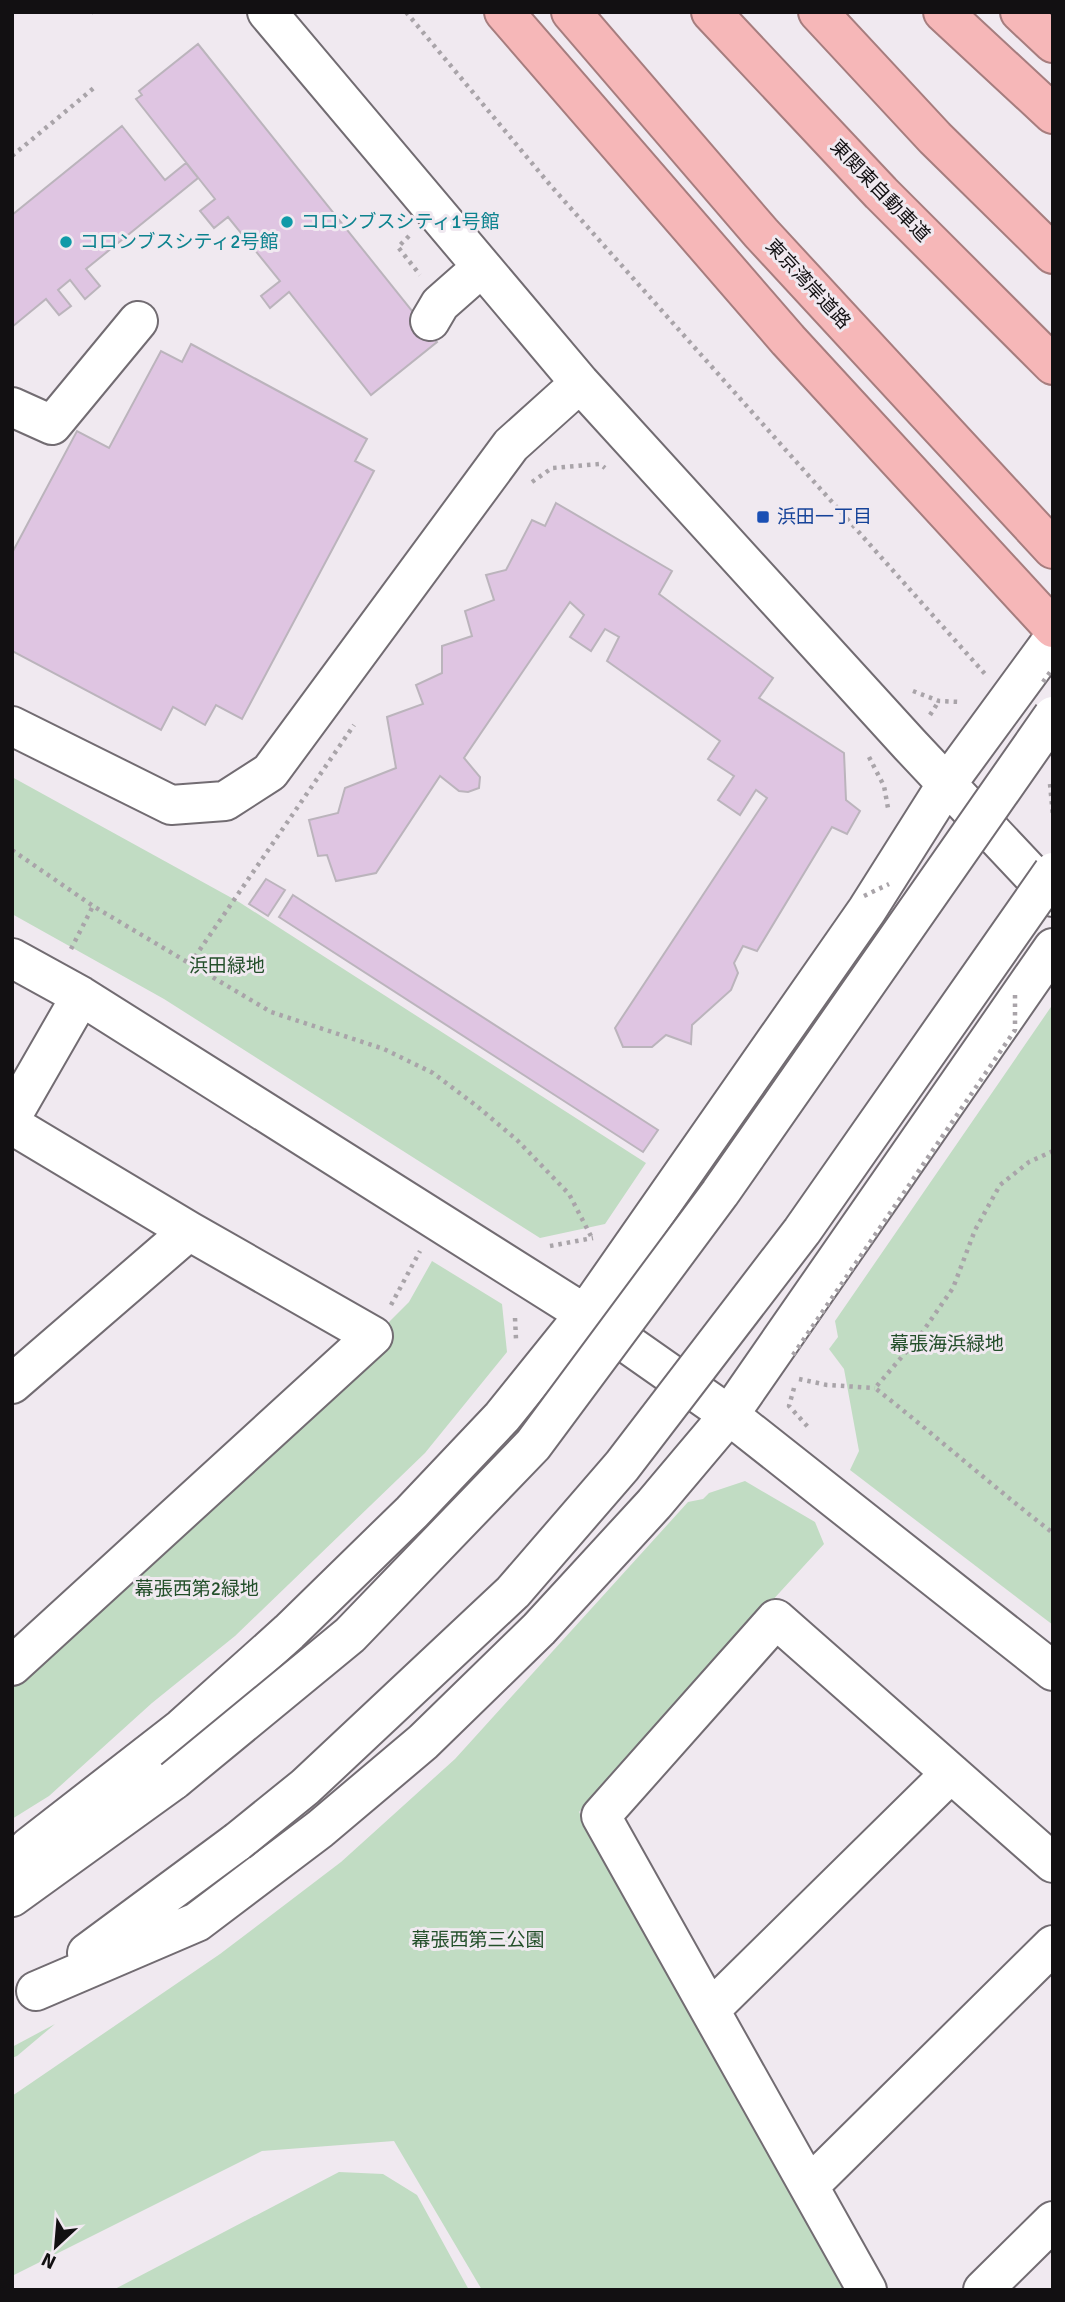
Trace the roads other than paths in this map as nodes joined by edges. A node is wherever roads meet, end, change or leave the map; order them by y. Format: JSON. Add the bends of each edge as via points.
{"nodes":[{"id":1,"x":267,"y":12,"type":"edge"},
{"id":2,"x":504,"y":12,"type":"edge"},
{"id":3,"x":571,"y":12,"type":"edge"},
{"id":4,"x":711,"y":12,"type":"edge"},
{"id":5,"x":818,"y":12,"type":"edge"},
{"id":6,"x":943,"y":12,"type":"edge"},
{"id":7,"x":1020,"y":12,"type":"edge"},
{"id":8,"x":1053,"y":43,"type":"edge"},
{"id":9,"x":1053,"y":114,"type":"edge"},
{"id":10,"x":1053,"y":254,"type":"edge"},
{"id":11,"x":482,"y":267,"type":"junction"},
{"id":12,"x":138,"y":321,"type":"dead end"},
{"id":13,"x":430,"y":321,"type":"dead end"},
{"id":14,"x":1053,"y":365,"type":"edge"},
{"id":15,"x":580,"y":383,"type":"junction"},
{"id":16,"x":12,"y":407,"type":"edge"},
{"id":17,"x":1053,"y":549,"type":"edge"},
{"id":18,"x":1053,"y":628,"type":"edge"},
{"id":19,"x":1053,"y":639,"type":"edge"},
{"id":20,"x":1053,"y":716,"type":"edge"},
{"id":21,"x":12,"y":726,"type":"edge"},
{"id":22,"x":946,"y":785,"type":"junction"},
{"id":23,"x":1053,"y":872,"type":"edge"},
{"id":24,"x":1053,"y":897,"type":"edge"},
{"id":25,"x":1053,"y":948,"type":"edge"},
{"id":26,"x":12,"y":958,"type":"edge"},
{"id":27,"x":81,"y":996,"type":"junction"},
{"id":28,"x":12,"y":1116,"type":"edge"},
{"id":29,"x":12,"y":1125,"type":"edge"},
{"id":30,"x":189,"y":1231,"type":"junction"},
{"id":31,"x":585,"y":1314,"type":"junction"},
{"id":32,"x":12,"y":1384,"type":"edge"},
{"id":33,"x":729,"y":1415,"type":"junction"},
{"id":34,"x":12,"y":1666,"type":"edge"},
{"id":35,"x":1053,"y":1671,"type":"edge"},
{"id":36,"x":951,"y":1773,"type":"junction"},
{"id":37,"x":1053,"y":1863,"type":"edge"},
{"id":38,"x":12,"y":1870,"type":"edge"},
{"id":39,"x":12,"y":1897,"type":"edge"},
{"id":40,"x":1053,"y":1945,"type":"edge"},
{"id":41,"x":24,"y":1998,"type":"edge"},
{"id":42,"x":710,"y":2010,"type":"junction"},
{"id":43,"x":809,"y":2186,"type":"junction"},
{"id":44,"x":1053,"y":2221,"type":"edge"},
{"id":45,"x":867,"y":2290,"type":"edge"},
{"id":46,"x":983,"y":2290,"type":"edge"}],
"edges":[{"from":1,"to":11,"type":"street"},
{"from":2,"to":18,"type":"highway","via":[[788,340]]},
{"from":3,"to":17,"type":"highway","name":"東京湾岸道路","via":[[761,233]]},
{"from":4,"to":14,"type":"highway","name":"東関東自動車道","via":[[881,193]]},
{"from":5,"to":10,"type":"highway","via":[[935,138]]},
{"from":6,"to":9,"type":"highway"},
{"from":7,"to":8,"type":"highway"},
{"from":11,"to":13,"type":"street","via":[[440,304]]},
{"from":11,"to":15,"type":"street"},
{"from":12,"to":16,"type":"street","via":[[52,425]]},
{"from":15,"to":21,"type":"street","via":[[511,445],[270,772],[225,801],[171,805]]},
{"from":15,"to":22,"type":"street"},
{"from":19,"to":22,"type":"street"},
{"from":20,"to":39,"type":"street","bridge":true,"via":[[720,1193],[533,1445],[350,1635],[174,1780]]},
{"from":22,"to":24,"type":"street"},
{"from":22,"to":31,"type":"street","via":[[867,910]]},
{"from":23,"to":41,"type":"street","bridge":true,"via":[[802,1231],[622,1466],[513,1592],[305,1787]]},
{"from":25,"to":33,"type":"street"},
{"from":26,"to":27,"type":"street"},
{"from":27,"to":28,"type":"street"},
{"from":27,"to":31,"type":"street"},
{"from":29,"to":30,"type":"street"},
{"from":30,"to":32,"type":"street"},
{"from":30,"to":34,"type":"street","via":[[373,1336]]},
{"from":31,"to":33,"type":"street"},
{"from":31,"to":38,"type":"street","via":[[502,1418],[289,1632],[182,1728],[29,1847]]},
{"from":33,"to":35,"type":"street"},
{"from":33,"to":41,"type":"street","via":[[539,1629],[423,1742],[320,1829],[197,1922]]},
{"from":36,"to":37,"type":"street"},
{"from":36,"to":42,"type":"street"},
{"from":36,"to":42,"type":"street","via":[[776,1619],[601,1816]]},
{"from":40,"to":43,"type":"street"},
{"from":42,"to":43,"type":"street"},
{"from":43,"to":45,"type":"street"},
{"from":44,"to":46,"type":"street"}]}
